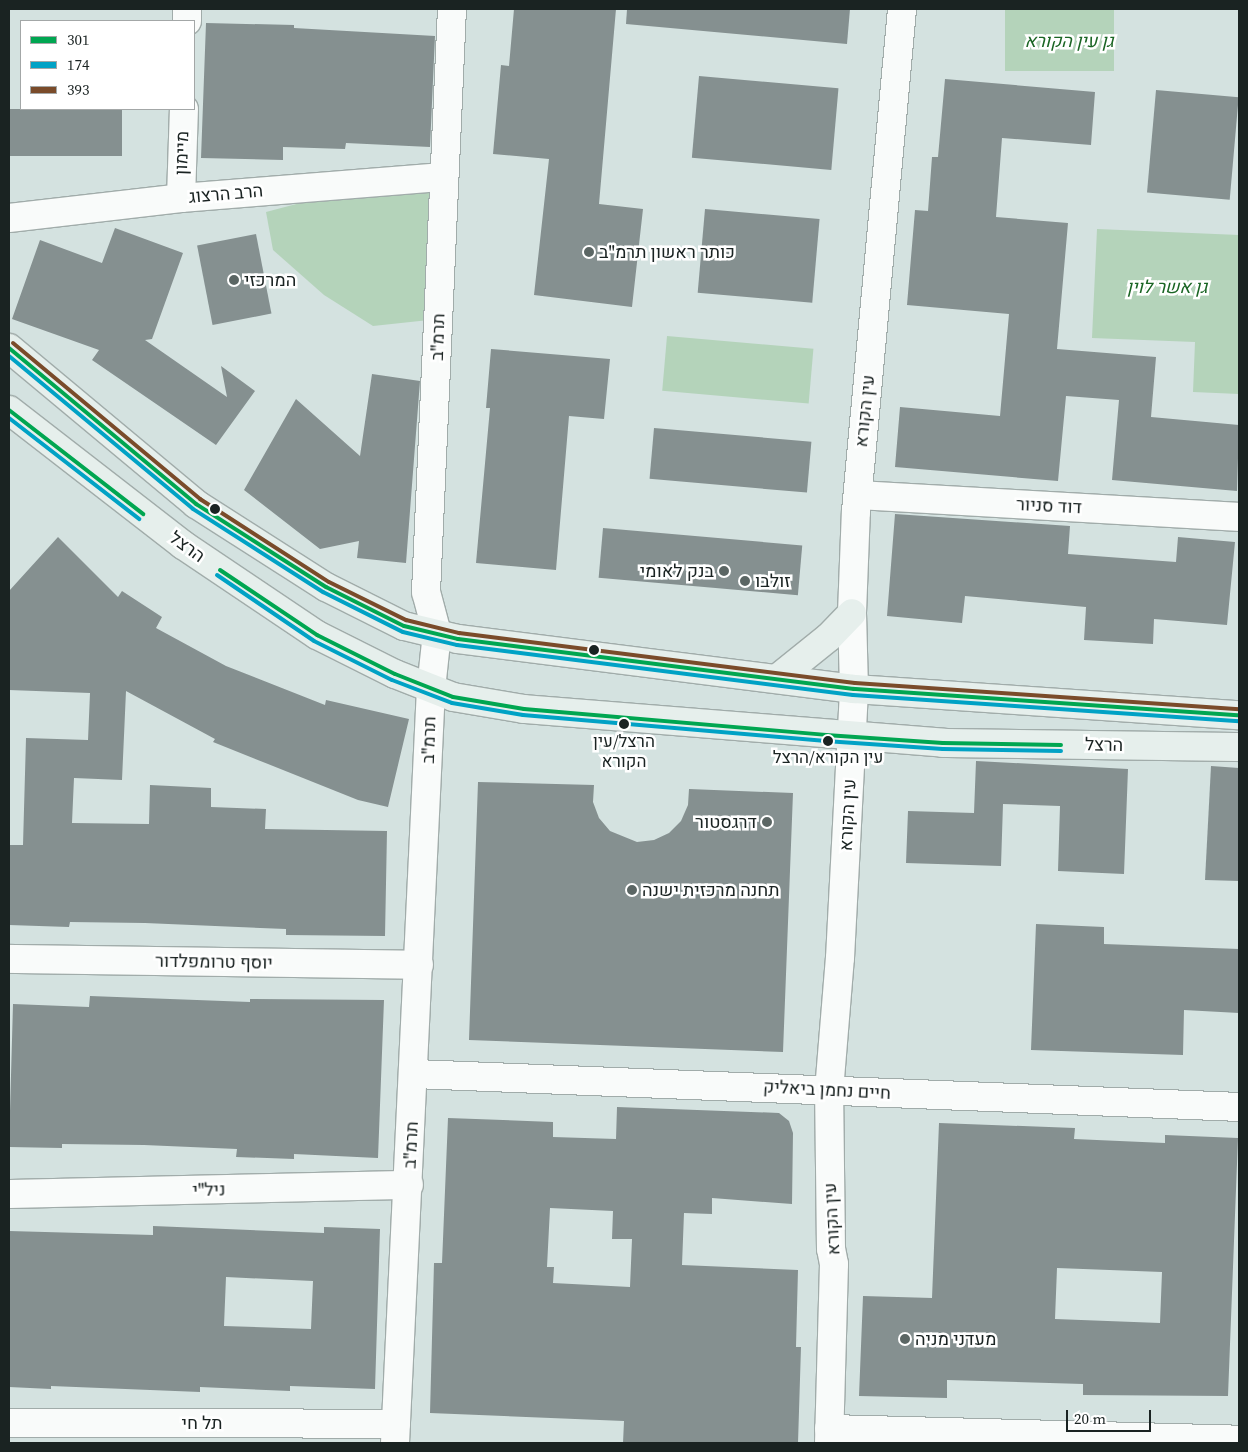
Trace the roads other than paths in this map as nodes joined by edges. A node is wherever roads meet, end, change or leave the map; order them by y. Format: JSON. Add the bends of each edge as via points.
{"nodes":[{"id":1,"x":452,"y":9,"type":"edge"},
{"id":2,"x":902,"y":9,"type":"edge"},
{"id":3,"x":184,"y":110,"type":"edge"},
{"id":4,"x":443,"y":177,"type":"junction"},
{"id":5,"x":181,"y":198,"type":"junction"},
{"id":6,"x":9,"y":218,"type":"edge"},
{"id":7,"x":9,"y":348,"type":"edge"},
{"id":8,"x":9,"y":410,"type":"edge"},
{"id":9,"x":859,"y":495,"type":"junction"},
{"id":10,"x":1239,"y":517,"type":"edge"},
{"id":11,"x":852,"y":613,"type":"junction"},
{"id":12,"x":437,"y":633,"type":"junction"},
{"id":13,"x":778,"y":678,"type":"junction"},
{"id":14,"x":431,"y":689,"type":"junction"},
{"id":15,"x":854,"y":689,"type":"junction"},
{"id":16,"x":1239,"y":715,"type":"edge"},
{"id":17,"x":851,"y":737,"type":"junction"},
{"id":18,"x":1239,"y":747,"type":"edge"},
{"id":19,"x":9,"y":959,"type":"edge"},
{"id":20,"x":418,"y":965,"type":"junction"},
{"id":21,"x":415,"y":1074,"type":"junction"},
{"id":22,"x":829,"y":1091,"type":"junction"},
{"id":23,"x":1239,"y":1107,"type":"edge"},
{"id":24,"x":409,"y":1186,"type":"junction"},
{"id":25,"x":9,"y":1194,"type":"edge"},
{"id":26,"x":9,"y":1423,"type":"edge"},
{"id":27,"x":396,"y":1434,"type":"edge"},
{"id":28,"x":829,"y":1436,"type":"edge"},
{"id":29,"x":1239,"y":1440,"type":"edge"}],
"edges":[{"from":1,"to":4,"type":"street","name":"תרמ\"ב"},
{"from":2,"to":9,"type":"street","name":"עין הקורא"},
{"from":3,"to":5,"type":"street","name":"מיימון"},
{"from":4,"to":5,"type":"street","name":"הרב הרצוג"},
{"from":4,"to":12,"type":"street","name":"תרמ\"ב","via":[[444,235],[426,592]]},
{"from":5,"to":6,"type":"street","name":"הרב הרצוג"},
{"from":7,"to":12,"type":"main road","via":[[196,504],[326,587],[404,626]]},
{"from":8,"to":14,"type":"main road","name":"הרצל","via":[[182,546],[317,635]]},
{"from":9,"to":10,"type":"street","name":"דוד סניור"},
{"from":9,"to":11,"type":"street","name":"עין הקורא"},
{"from":11,"to":13,"type":"main road","via":[[829,637]]},
{"from":11,"to":15,"type":"street","name":"עין הקורא"},
{"from":12,"to":13,"type":"main road","via":[[520,647]]},
{"from":12,"to":14,"type":"street","name":"תרמ\"ב"},
{"from":13,"to":15,"type":"main road"},
{"from":14,"to":17,"type":"main road","name":"הרצל","via":[[453,697],[524,709]]},
{"from":14,"to":20,"type":"street","name":"תרמ\"ב"},
{"from":15,"to":16,"type":"main road"},
{"from":15,"to":17,"type":"street","name":"עין הקורא"},
{"from":17,"to":18,"type":"main road","name":"הרצל","via":[[943,743]]},
{"from":17,"to":22,"type":"street","name":"עין הקורא","via":[[840,958]]},
{"from":19,"to":20,"type":"street","name":"יוסף טרומפלדור"},
{"from":20,"to":21,"type":"street","name":"תרמ\"ב"},
{"from":21,"to":22,"type":"street","name":"חיים נחמן ביאליק"},
{"from":21,"to":24,"type":"street","name":"תרמ\"ב"},
{"from":22,"to":23,"type":"street","name":"חיים נחמן ביאליק"},
{"from":22,"to":28,"type":"street","name":"עין הקורא","via":[[831,1249],[834,1264]]},
{"from":24,"to":25,"type":"street","name":"ניל\"י"},
{"from":24,"to":27,"type":"street","name":"תרמ\"ב"},
{"from":26,"to":27,"type":"street","name":"תל חי"},
{"from":28,"to":29,"type":"street"}]}
